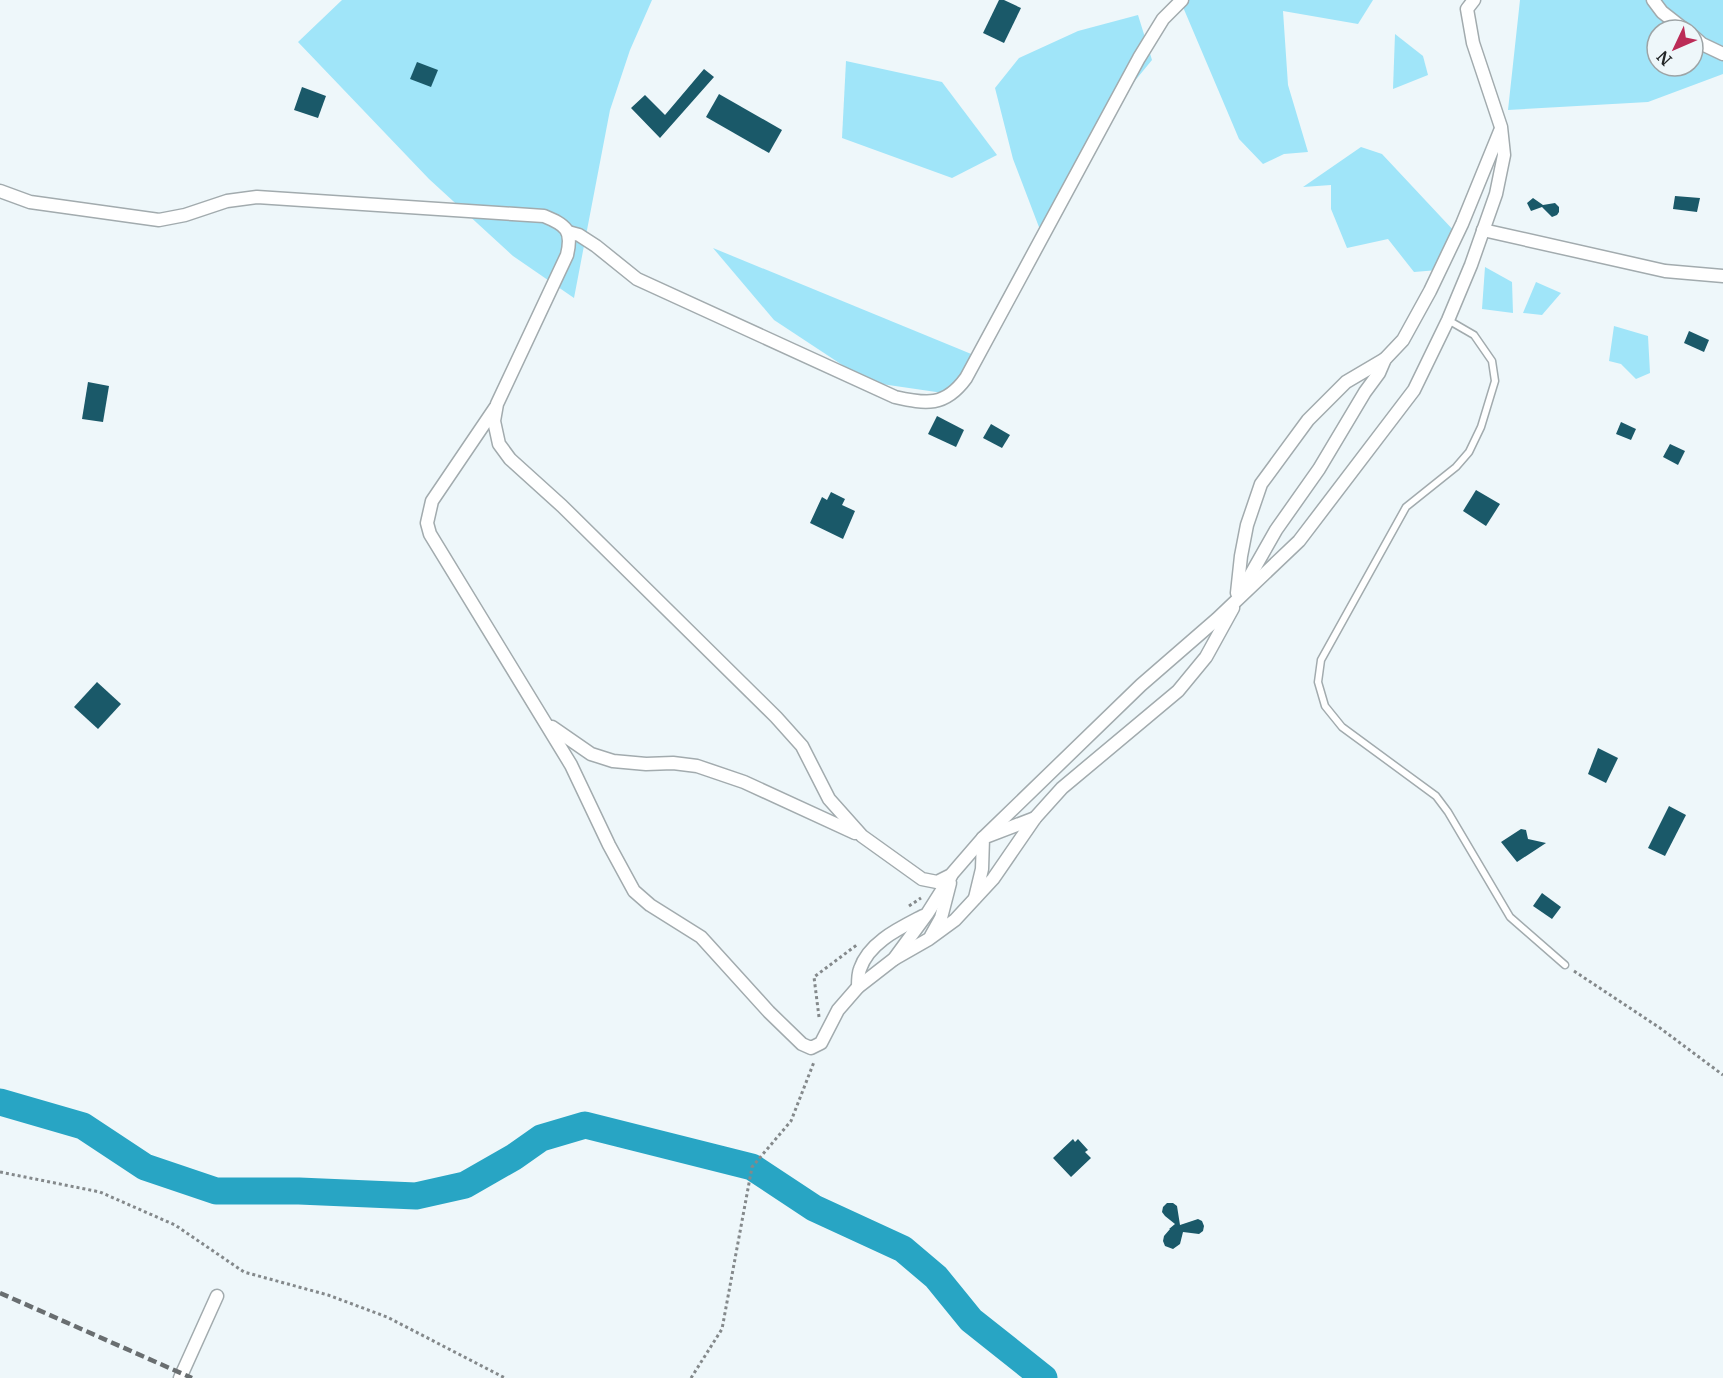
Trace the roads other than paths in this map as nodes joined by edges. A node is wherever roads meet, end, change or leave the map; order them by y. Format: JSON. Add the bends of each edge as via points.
{"nodes":[{"id":1,"x":1182,"y":0,"type":"edge"},
{"id":2,"x":1653,"y":0,"type":"edge"},
{"id":3,"x":1468,"y":3,"type":"edge"},
{"id":4,"x":1670,"y":18,"type":"edge"},
{"id":5,"x":1705,"y":45,"type":"edge"},
{"id":6,"x":1723,"y":54,"type":"edge"},
{"id":7,"x":1501,"y":127,"type":"junction"},
{"id":8,"x":0,"y":191,"type":"edge"},
{"id":9,"x":1483,"y":230,"type":"junction"},
{"id":10,"x":568,"y":232,"type":"junction"},
{"id":11,"x":1723,"y":276,"type":"edge"},
{"id":12,"x":1448,"y":320,"type":"junction"},
{"id":13,"x":1385,"y":360,"type":"junction"},
{"id":14,"x":497,"y":404,"type":"junction"},
{"id":15,"x":1236,"y":601,"type":"junction"},
{"id":16,"x":546,"y":722,"type":"junction"},
{"id":17,"x":1035,"y":818,"type":"junction"},
{"id":18,"x":862,"y":836,"type":"junction"},
{"id":19,"x":983,"y":838,"type":"junction"},
{"id":20,"x":951,"y":875,"type":"junction"},
{"id":21,"x":975,"y":899,"type":"junction"},
{"id":22,"x":927,"y":914,"type":"junction"},
{"id":23,"x":929,"y":939,"type":"junction"},
{"id":24,"x":894,"y":959,"type":"junction"},
{"id":25,"x":1565,"y":965,"type":"road end"},
{"id":26,"x":858,"y":987,"type":"junction"},
{"id":27,"x":217,"y":1296,"type":"dead end"},
{"id":28,"x":180,"y":1378,"type":"edge"}],
"edges":[{"from":1,"to":10,"type":"street","via":[[1163,19],[1139,58],[966,378],[945,398],[932,403],[895,397],[638,279],[596,246]]},
{"from":2,"to":4,"type":"street"},
{"from":3,"to":7,"type":"street","via":[[1473,43]]},
{"from":5,"to":6,"type":"street"},
{"from":7,"to":9,"type":"street","via":[[1504,155]]},
{"from":7,"to":13,"type":"street","via":[[1462,225],[1430,291],[1403,340]]},
{"from":8,"to":10,"type":"street","via":[[30,202],[159,220],[257,197],[544,216],[560,222]]},
{"from":9,"to":11,"type":"street","via":[[1665,271]]},
{"from":9,"to":12,"type":"street"},
{"from":10,"to":14,"type":"street","via":[[567,255]]},
{"from":12,"to":15,"type":"street","via":[[1414,390],[1299,541]]},
{"from":12,"to":25,"type":"lane","via":[[1474,335],[1492,361],[1495,381],[1481,427],[1469,452],[1456,467],[1406,507],[1321,660],[1318,682],[1325,706],[1342,727],[1436,796],[1510,917]]},
{"from":13,"to":15,"type":"street","via":[[1319,469],[1271,538]]},
{"from":13,"to":15,"type":"street","via":[[1346,382],[1308,420],[1261,484],[1247,525]]},
{"from":14,"to":16,"type":"street","via":[[432,501],[427,523],[436,546]]},
{"from":14,"to":18,"type":"street","via":[[494,422],[499,444],[510,459],[776,717],[802,746],[829,799]]},
{"from":15,"to":17,"type":"street","via":[[1206,657],[1178,691],[1062,788]]},
{"from":15,"to":19,"type":"street","via":[[1141,685]]},
{"from":16,"to":18,"type":"street","via":[[591,754],[646,765],[697,766],[744,782]]},
{"from":16,"to":26,"type":"street","via":[[634,891],[701,937],[802,1044],[812,1048],[821,1043],[838,1010]]},
{"from":17,"to":19,"type":"street"},
{"from":17,"to":21,"type":"street","via":[[1010,857]]},
{"from":18,"to":20,"type":"street","via":[[922,879],[938,882]]},
{"from":19,"to":20,"type":"street"},
{"from":19,"to":21,"type":"street"},
{"from":20,"to":22,"type":"street"},
{"from":20,"to":23,"type":"street","via":[[947,900]]},
{"from":21,"to":23,"type":"street"},
{"from":22,"to":24,"type":"street"},
{"from":22,"to":26,"type":"street","via":[[869,951],[859,969]]},
{"from":23,"to":24,"type":"street"},
{"from":24,"to":26,"type":"street"},
{"from":27,"to":28,"type":"street"}]}
